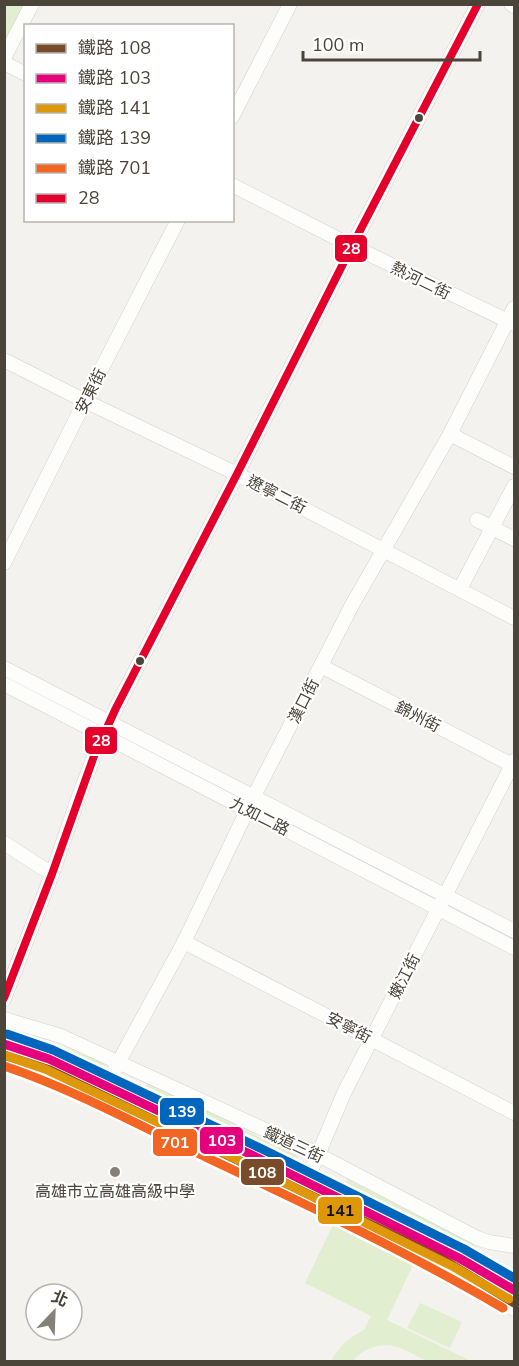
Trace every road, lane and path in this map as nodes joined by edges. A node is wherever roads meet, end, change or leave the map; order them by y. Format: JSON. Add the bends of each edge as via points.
{"nodes":[{"id":1,"x":32,"y":4,"type":"edge"},
{"id":2,"x":290,"y":4,"type":"edge"},
{"id":3,"x":478,"y":4,"type":"edge"},
{"id":4,"x":4,"y":58,"type":"edge"},
{"id":5,"x":4,"y":63,"type":"edge"},
{"id":6,"x":24,"y":73,"type":"edge"},
{"id":7,"x":234,"y":113,"type":"edge"},
{"id":8,"x":234,"y":186,"type":"edge"},
{"id":9,"x":177,"y":222,"type":"edge"},
{"id":10,"x":352,"y":246,"type":"junction"},
{"id":11,"x":512,"y":318,"type":"edge"},
{"id":12,"x":4,"y":360,"type":"edge"},
{"id":13,"x":85,"y":401,"type":"junction"},
{"id":14,"x":450,"y":434,"type":"junction"},
{"id":15,"x":514,"y":467,"type":"edge"},
{"id":16,"x":237,"y":474,"type":"junction"},
{"id":17,"x":514,"y":486,"type":"edge"},
{"id":18,"x":477,"y":520,"type":"dead end"},
{"id":19,"x":493,"y":528,"type":"junction"},
{"id":20,"x":514,"y":539,"type":"edge"},
{"id":21,"x":384,"y":550,"type":"junction"},
{"id":22,"x":4,"y":563,"type":"edge"},
{"id":23,"x":460,"y":590,"type":"junction"},
{"id":24,"x":514,"y":618,"type":"edge"},
{"id":25,"x":321,"y":666,"type":"junction"},
{"id":26,"x":4,"y":668,"type":"edge"},
{"id":27,"x":4,"y":684,"type":"edge"},
{"id":28,"x":106,"y":729,"type":"junction"},
{"id":29,"x":514,"y":764,"type":"edge"},
{"id":30,"x":254,"y":796,"type":"junction"},
{"id":31,"x":248,"y":810,"type":"junction"},
{"id":32,"x":4,"y":843,"type":"edge"},
{"id":33,"x":52,"y":874,"type":"junction"},
{"id":34,"x":446,"y":895,"type":"junction"},
{"id":35,"x":439,"y":909,"type":"junction"},
{"id":36,"x":514,"y":931,"type":"edge"},
{"id":37,"x":184,"y":942,"type":"junction"},
{"id":38,"x":514,"y":948,"type":"edge"},
{"id":39,"x":4,"y":999,"type":"edge"},
{"id":40,"x":4,"y":1019,"type":"edge"},
{"id":41,"x":372,"y":1039,"type":"junction"},
{"id":42,"x":4,"y":1053,"type":"edge"},
{"id":43,"x":118,"y":1063,"type":"junction"},
{"id":44,"x":101,"y":1097,"type":"junction"},
{"id":45,"x":514,"y":1113,"type":"edge"},
{"id":46,"x":318,"y":1155,"type":"junction"},
{"id":47,"x":300,"y":1194,"type":"junction"},
{"id":48,"x":513,"y":1242,"type":"edge"},
{"id":49,"x":514,"y":1309,"type":"edge"}],
"edges":[{"from":1,"to":4,"type":"street"},
{"from":2,"to":7,"type":"street"},
{"from":3,"to":10,"type":"street"},
{"from":5,"to":6,"type":"street"},
{"from":8,"to":10,"type":"street","name":"熱河二街"},
{"from":9,"to":13,"type":"street","name":"安東街"},
{"from":10,"to":11,"type":"street","name":"熱河二街"},
{"from":10,"to":16,"type":"street"},
{"from":11,"to":14,"type":"street","name":"漢口街"},
{"from":12,"to":13,"type":"street","name":"遼寧二街"},
{"from":13,"to":16,"type":"street","name":"遼寧二街"},
{"from":13,"to":22,"type":"street","name":"安東街"},
{"from":14,"to":15,"type":"street"},
{"from":14,"to":21,"type":"street","name":"漢口街"},
{"from":16,"to":21,"type":"street","name":"遼寧二街"},
{"from":16,"to":28,"type":"street"},
{"from":17,"to":19,"type":"street"},
{"from":18,"to":19,"type":"street"},
{"from":19,"to":20,"type":"street"},
{"from":19,"to":23,"type":"street"},
{"from":21,"to":23,"type":"street","name":"遼寧二街"},
{"from":21,"to":25,"type":"street","name":"漢口街"},
{"from":23,"to":24,"type":"street","name":"遼寧二街"},
{"from":25,"to":29,"type":"street","name":"錦州街"},
{"from":25,"to":30,"type":"street","name":"漢口街"},
{"from":26,"to":28,"type":"street","name":"九如二路"},
{"from":27,"to":28,"type":"street","name":"九如二路"},
{"from":28,"to":30,"type":"street","name":"九如二路"},
{"from":28,"to":31,"type":"street","name":"九如二路"},
{"from":28,"to":33,"type":"street"},
{"from":29,"to":34,"type":"street","name":"嫩江街"},
{"from":30,"to":31,"type":"street","name":"漢口街"},
{"from":30,"to":34,"type":"street","name":"九如二路"},
{"from":31,"to":35,"type":"street","name":"九如二路"},
{"from":31,"to":37,"type":"street","name":"漢口街"},
{"from":32,"to":33,"type":"street"},
{"from":33,"to":39,"type":"street"},
{"from":34,"to":35,"type":"street","name":"嫩江街"},
{"from":34,"to":36,"type":"street","name":"九如二路"},
{"from":35,"to":38,"type":"street","name":"九如二路"},
{"from":35,"to":41,"type":"street","name":"嫩江街"},
{"from":37,"to":41,"type":"street","name":"安寧街"},
{"from":37,"to":43,"type":"street","name":"漢口街"},
{"from":40,"to":43,"type":"street","name":"鐵道三街","via":[[61,1036]]},
{"from":41,"to":45,"type":"street","name":"安寧街"},
{"from":41,"to":46,"type":"street","name":"嫩江街"},
{"from":42,"to":44,"type":"street"},
{"from":43,"to":44,"type":"street","name":"漢口街"},
{"from":43,"to":46,"type":"street","name":"鐵道三街"},
{"from":44,"to":47,"type":"street"},
{"from":46,"to":47,"type":"street","name":"嫩江街"},
{"from":46,"to":48,"type":"street","name":"鐵道三街","via":[[477,1238]]},
{"from":47,"to":49,"type":"street"}]}
